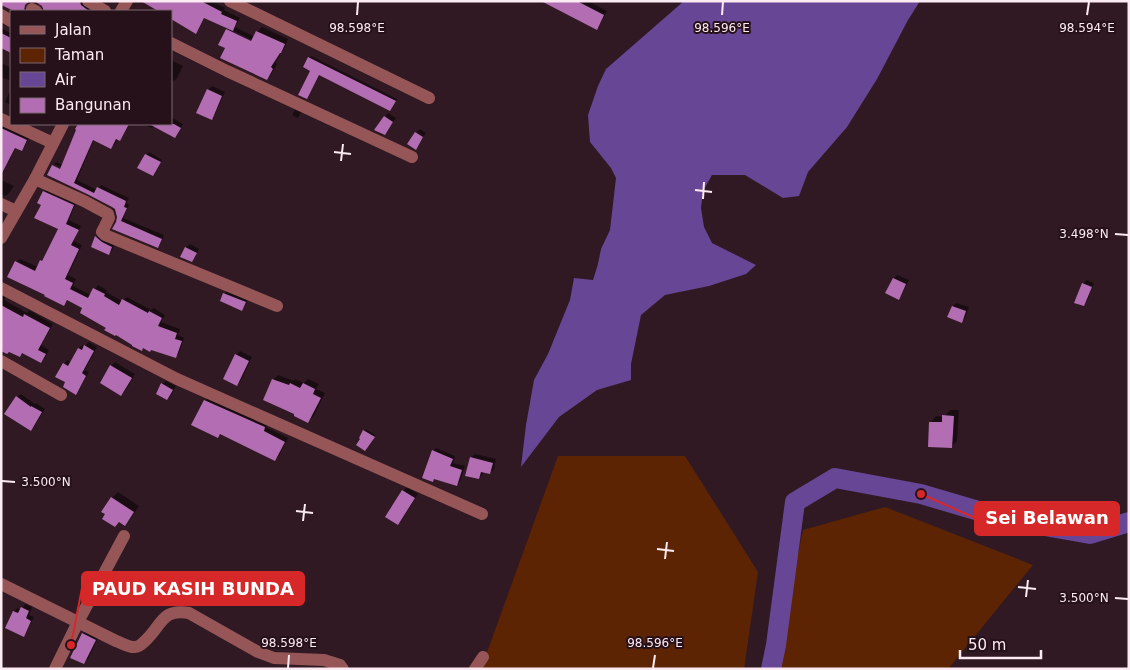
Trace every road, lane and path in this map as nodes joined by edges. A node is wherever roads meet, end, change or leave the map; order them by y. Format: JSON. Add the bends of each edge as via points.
{"nodes":[{"id":1,"x":88,"y":1,"type":"edge"},
{"id":2,"x":230,"y":1,"type":"edge"},
{"id":3,"x":103,"y":10,"type":"edge"},
{"id":4,"x":172,"y":44,"type":"edge"},
{"id":5,"x":429,"y":98,"type":"dead end"},
{"id":6,"x":14,"y":125,"type":"edge"},
{"id":7,"x":62,"y":125,"type":"edge"},
{"id":8,"x":53,"y":143,"type":"junction"},
{"id":9,"x":412,"y":157,"type":"dead end"},
{"id":10,"x":35,"y":179,"type":"junction"},
{"id":11,"x":1,"y":204,"type":"edge"},
{"id":12,"x":16,"y":211,"type":"junction"},
{"id":13,"x":1,"y":238,"type":"edge"},
{"id":14,"x":1,"y":288,"type":"edge"},
{"id":15,"x":277,"y":306,"type":"dead end"},
{"id":16,"x":1,"y":361,"type":"edge"},
{"id":17,"x":61,"y":395,"type":"dead end"},
{"id":18,"x":482,"y":514,"type":"dead end"},
{"id":19,"x":124,"y":536,"type":"dead end"},
{"id":20,"x":1,"y":584,"type":"edge"},
{"id":21,"x":78,"y":622,"type":"junction"},
{"id":22,"x":483,"y":657,"type":"dead end"},
{"id":23,"x":55,"y":669,"type":"edge"},
{"id":24,"x":343,"y":669,"type":"edge"},
{"id":25,"x":475,"y":669,"type":"edge"}],
"edges":[{"from":1,"to":3,"type":"street"},
{"from":2,"to":5,"type":"street"},
{"from":4,"to":9,"type":"street"},
{"from":6,"to":8,"type":"street"},
{"from":7,"to":8,"type":"street"},
{"from":8,"to":10,"type":"street"},
{"from":10,"to":12,"type":"street"},
{"from":10,"to":15,"type":"street","via":[[108,214],[102,232],[105,235]]},
{"from":11,"to":12,"type":"street"},
{"from":12,"to":13,"type":"street"},
{"from":14,"to":18,"type":"street","via":[[177,378]]},
{"from":16,"to":17,"type":"street"},
{"from":19,"to":21,"type":"street"},
{"from":20,"to":21,"type":"street"},
{"from":21,"to":23,"type":"street"},
{"from":21,"to":24,"type":"street","via":[[135,647],[143,644],[159,623],[179,611],[189,613],[274,658],[324,660]]},
{"from":22,"to":25,"type":"street"}]}
